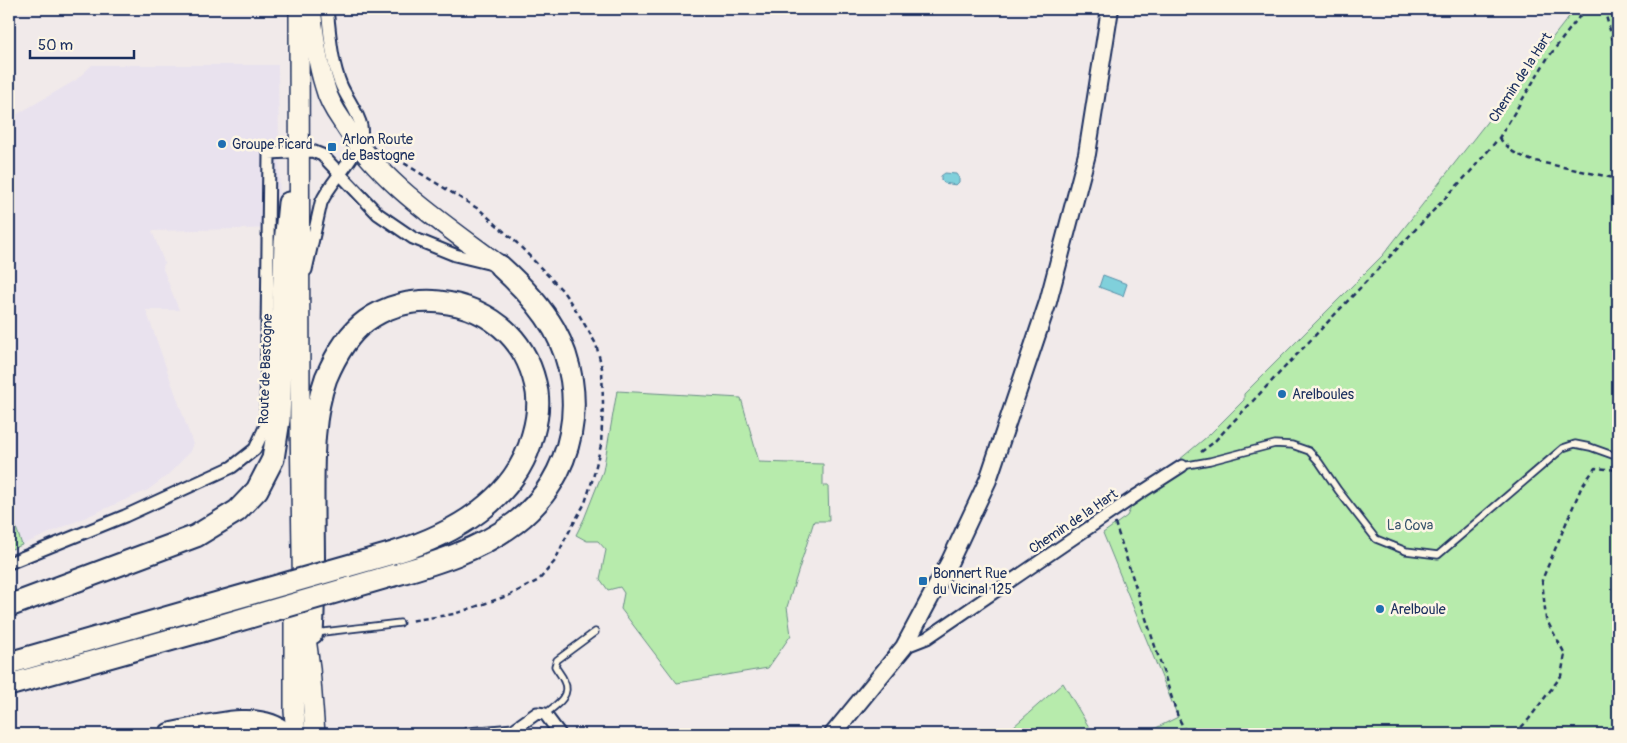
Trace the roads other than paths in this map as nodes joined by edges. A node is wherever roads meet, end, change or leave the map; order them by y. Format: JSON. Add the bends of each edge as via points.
{"nodes":[{"id":1,"x":286,"y":9,"type":"edge"},
{"id":2,"x":299,"y":9,"type":"edge"},
{"id":3,"x":311,"y":9,"type":"edge"},
{"id":4,"x":327,"y":9,"type":"edge"},
{"id":5,"x":1110,"y":9,"type":"edge"},
{"id":6,"x":358,"y":145,"type":"junction"},
{"id":7,"x":294,"y":152,"type":"junction"},
{"id":8,"x":340,"y":174,"type":"junction"},
{"id":9,"x":289,"y":203,"type":"junction"},
{"id":10,"x":500,"y":266,"type":"junction"},
{"id":11,"x":299,"y":298,"type":"junction"},
{"id":12,"x":1618,"y":457,"type":"edge"},
{"id":13,"x":1182,"y":466,"type":"joint"},
{"id":14,"x":9,"y":563,"type":"edge"},
{"id":15,"x":9,"y":606,"type":"edge"},
{"id":16,"x":400,"y":623,"type":"dead end"},
{"id":17,"x":595,"y":632,"type":"dead end"},
{"id":18,"x":312,"y":633,"type":"junction"},
{"id":19,"x":904,"y":647,"type":"junction"},
{"id":20,"x":9,"y":663,"type":"edge"},
{"id":21,"x":310,"y":668,"type":"junction"},
{"id":22,"x":9,"y":685,"type":"edge"},
{"id":23,"x":545,"y":714,"type":"junction"},
{"id":24,"x":170,"y":734,"type":"edge"},
{"id":25,"x":285,"y":734,"type":"edge"},
{"id":26,"x":296,"y":734,"type":"edge"},
{"id":27,"x":315,"y":734,"type":"edge"},
{"id":28,"x":468,"y":734,"type":"edge"},
{"id":29,"x":560,"y":734,"type":"edge"},
{"id":30,"x":833,"y":734,"type":"edge"}],
"edges":[{"from":1,"to":7,"type":"main road","name":"Route de Bastogne"},
{"from":2,"to":7,"type":"main road","name":"Route de Bastogne"},
{"from":3,"to":6,"type":"main road","via":[[325,88],[336,112]]},
{"from":4,"to":6,"type":"street","via":[[340,83],[362,127]]},
{"from":5,"to":19,"type":"street","via":[[1086,154],[1048,302],[988,480],[950,562]]},
{"from":6,"to":8,"type":"street"},
{"from":6,"to":10,"type":"main road","via":[[412,200]]},
{"from":7,"to":8,"type":"street","via":[[322,155]]},
{"from":7,"to":9,"type":"main road","name":"Route de Bastogne"},
{"from":7,"to":11,"type":"main road","name":"Route de Bastogne"},
{"from":7,"to":14,"type":"street","name":"Route de Bastogne","via":[[269,154],[266,425],[255,449],[224,471]]},
{"from":8,"to":10,"type":"street","via":[[378,214],[413,238],[455,255]]},
{"from":8,"to":11,"type":"street","via":[[321,203]]},
{"from":9,"to":15,"type":"highway","via":[[279,420],[273,459],[257,490],[237,511],[196,536]]},
{"from":9,"to":26,"type":"main road","name":"Route de Bastogne"},
{"from":10,"to":22,"type":"highway","bridge":true,"via":[[540,307],[554,331],[565,356],[574,408],[571,438],[556,476],[515,523],[437,563]]},
{"from":11,"to":21,"type":"main road","name":"Route de Bastogne","via":[[303,616]]},
{"from":12,"to":13,"type":"lane","via":[[1575,444],[1563,448],[1438,555],[1406,551],[1376,539],[1319,462],[1309,451],[1292,445],[1275,444]]},
{"from":13,"to":19,"type":"street","name":"Chemin de la Hart","via":[[927,638]]},
{"from":16,"to":18,"type":"lane"},
{"from":17,"to":23,"type":"lane","via":[[557,660],[556,666],[566,686],[566,694]]},
{"from":18,"to":20,"type":"highway","bridge":true,"via":[[313,477],[315,436],[326,380],[334,361],[366,321],[398,305],[438,302],[465,306],[491,319],[509,334],[531,366],[538,401],[537,421],[531,444],[512,482],[449,531],[420,545],[393,553],[200,608]]},
{"from":18,"to":21,"type":"main road"},
{"from":19,"to":30,"type":"street"},
{"from":21,"to":27,"type":"main road","name":"Route de Bastogne"},
{"from":23,"to":28,"type":"street","via":[[538,713],[513,730]]},
{"from":23,"to":29,"type":"street"},
{"from":24,"to":25,"type":"highway","via":[[242,721],[278,727]]}]}
